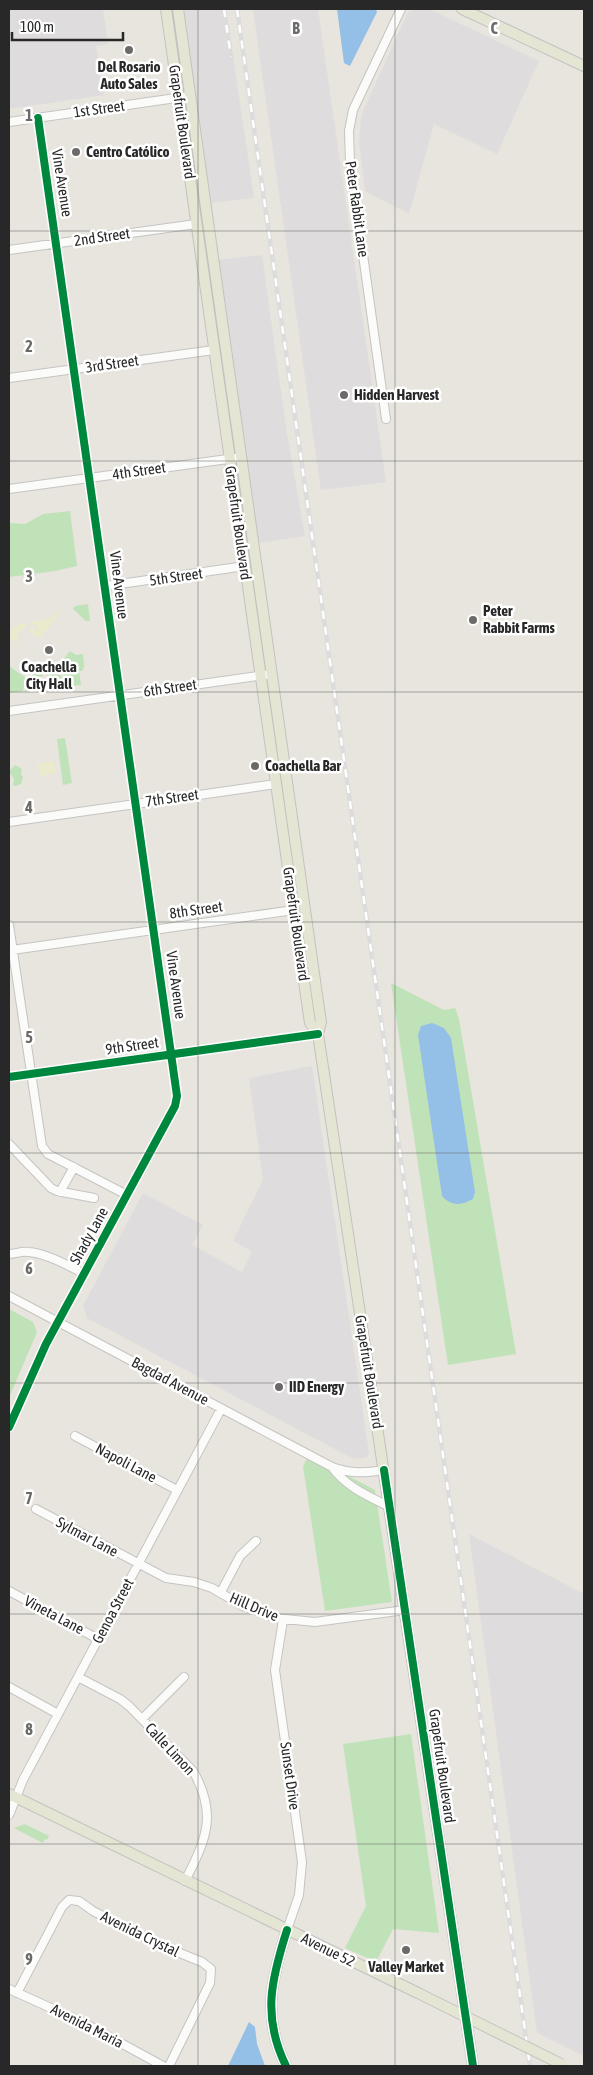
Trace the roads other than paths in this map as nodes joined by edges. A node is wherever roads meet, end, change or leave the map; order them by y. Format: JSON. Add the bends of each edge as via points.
{"nodes":[{"id":1,"x":166,"y":9,"type":"edge"},
{"id":2,"x":178,"y":9,"type":"edge"},
{"id":3,"x":401,"y":9,"type":"edge"},
{"id":4,"x":462,"y":9,"type":"edge"},
{"id":5,"x":584,"y":66,"type":"edge"},
{"id":6,"x":190,"y":96,"type":"junction"},
{"id":7,"x":178,"y":98,"type":"junction"},
{"id":8,"x":38,"y":118,"type":"junction"},
{"id":9,"x":9,"y":122,"type":"edge"},
{"id":10,"x":196,"y":224,"type":"junction"},
{"id":11,"x":57,"y":243,"type":"junction"},
{"id":12,"x":9,"y":250,"type":"edge"},
{"id":13,"x":214,"y":350,"type":"junction"},
{"id":14,"x":75,"y":369,"type":"junction"},
{"id":15,"x":9,"y":378,"type":"edge"},
{"id":16,"x":386,"y":419,"type":"dead end"},
{"id":17,"x":240,"y":458,"type":"junction"},
{"id":18,"x":229,"y":459,"type":"junction"},
{"id":19,"x":90,"y":477,"type":"junction"},
{"id":20,"x":9,"y":490,"type":"edge"},
{"id":21,"x":245,"y":566,"type":"junction"},
{"id":22,"x":106,"y":586,"type":"junction"},
{"id":23,"x":272,"y":674,"type":"junction"},
{"id":24,"x":260,"y":675,"type":"junction"},
{"id":25,"x":121,"y":694,"type":"junction"},
{"id":26,"x":9,"y":711,"type":"edge"},
{"id":27,"x":276,"y":784,"type":"junction"},
{"id":28,"x":136,"y":803,"type":"junction"},
{"id":29,"x":9,"y":822,"type":"edge"},
{"id":30,"x":294,"y":910,"type":"junction"},
{"id":31,"x":9,"y":925,"type":"edge"},
{"id":32,"x":154,"y":929,"type":"junction"},
{"id":33,"x":12,"y":950,"type":"junction"},
{"id":34,"x":318,"y":1034,"type":"junction"},
{"id":35,"x":172,"y":1055,"type":"junction"},
{"id":36,"x":30,"y":1074,"type":"junction"},
{"id":37,"x":9,"y":1077,"type":"edge"},
{"id":38,"x":9,"y":1144,"type":"edge"},
{"id":39,"x":74,"y":1167,"type":"junction"},
{"id":40,"x":60,"y":1192,"type":"junction"},
{"id":41,"x":127,"y":1195,"type":"junction"},
{"id":42,"x":94,"y":1198,"type":"dead end"},
{"id":43,"x":9,"y":1254,"type":"edge"},
{"id":44,"x":84,"y":1274,"type":"junction"},
{"id":45,"x":9,"y":1296,"type":"edge"},
{"id":46,"x":58,"y":1322,"type":"junction"},
{"id":47,"x":221,"y":1409,"type":"junction"},
{"id":48,"x":9,"y":1427,"type":"edge"},
{"id":49,"x":75,"y":1436,"type":"dead end"},
{"id":50,"x":332,"y":1467,"type":"junction"},
{"id":51,"x":384,"y":1470,"type":"junction"},
{"id":52,"x":177,"y":1490,"type":"junction"},
{"id":53,"x":390,"y":1507,"type":"junction"},
{"id":54,"x":36,"y":1509,"type":"dead end"},
{"id":55,"x":256,"y":1541,"type":"dead end"},
{"id":56,"x":138,"y":1564,"type":"junction"},
{"id":57,"x":9,"y":1591,"type":"edge"},
{"id":58,"x":221,"y":1592,"type":"junction"},
{"id":59,"x":405,"y":1610,"type":"junction"},
{"id":60,"x":283,"y":1620,"type":"junction"},
{"id":61,"x":98,"y":1639,"type":"junction"},
{"id":62,"x":78,"y":1677,"type":"junction"},
{"id":63,"x":184,"y":1677,"type":"dead end"},
{"id":64,"x":9,"y":1687,"type":"edge"},
{"id":65,"x":58,"y":1714,"type":"junction"},
{"id":66,"x":142,"y":1719,"type":"junction"},
{"id":67,"x":12,"y":1796,"type":"edge"},
{"id":68,"x":9,"y":1815,"type":"edge"},
{"id":69,"x":185,"y":1881,"type":"junction"},
{"id":70,"x":287,"y":1930,"type":"junction"},
{"id":71,"x":9,"y":1989,"type":"edge"},
{"id":72,"x":17,"y":1993,"type":"junction"},
{"id":73,"x":564,"y":2065,"type":"edge"},
{"id":74,"x":164,"y":2066,"type":"edge"},
{"id":75,"x":169,"y":2066,"type":"edge"},
{"id":76,"x":286,"y":2066,"type":"edge"},
{"id":77,"x":473,"y":2066,"type":"edge"}],
"edges":[{"from":1,"to":7,"type":"main road","name":"Grapefruit Boulevard"},
{"from":2,"to":6,"type":"main road","name":"Grapefruit Boulevard"},
{"from":3,"to":16,"type":"street","name":"Peter Rabbit Lane","via":[[356,103],[349,131],[350,162]]},
{"from":4,"to":5,"type":"main road"},
{"from":6,"to":7,"type":"street","name":"1st Street"},
{"from":6,"to":17,"type":"main road","name":"Grapefruit Boulevard"},
{"from":7,"to":8,"type":"street","name":"1st Street"},
{"from":7,"to":10,"type":"main road","name":"Grapefruit Boulevard"},
{"from":8,"to":9,"type":"street","name":"1st Street"},
{"from":8,"to":11,"type":"street","name":"Vine Avenue"},
{"from":10,"to":11,"type":"street","name":"2nd Street"},
{"from":10,"to":13,"type":"main road","name":"Grapefruit Boulevard"},
{"from":11,"to":12,"type":"street","name":"2nd Street"},
{"from":11,"to":14,"type":"street","name":"Vine Avenue"},
{"from":13,"to":14,"type":"street","name":"3rd Street"},
{"from":13,"to":18,"type":"main road","name":"Grapefruit Boulevard"},
{"from":14,"to":15,"type":"street","name":"3rd Street"},
{"from":14,"to":19,"type":"street","name":"Vine Avenue"},
{"from":17,"to":18,"type":"street","name":"4th Street"},
{"from":17,"to":23,"type":"main road","name":"Grapefruit Boulevard"},
{"from":18,"to":19,"type":"street","name":"4th Street"},
{"from":18,"to":21,"type":"main road","name":"Grapefruit Boulevard"},
{"from":19,"to":20,"type":"street","name":"4th Street"},
{"from":19,"to":22,"type":"street","name":"Vine Avenue"},
{"from":21,"to":22,"type":"street","name":"5th Street"},
{"from":21,"to":24,"type":"main road","name":"Grapefruit Boulevard"},
{"from":22,"to":25,"type":"street","name":"Vine Avenue"},
{"from":23,"to":24,"type":"street","name":"6th Street"},
{"from":23,"to":34,"type":"main road","name":"Grapefruit Boulevard","via":[[321,1022]]},
{"from":24,"to":25,"type":"street","name":"6th Street"},
{"from":24,"to":27,"type":"main road","name":"Grapefruit Boulevard"},
{"from":25,"to":26,"type":"street","name":"6th Street"},
{"from":25,"to":28,"type":"street","name":"Vine Avenue"},
{"from":27,"to":28,"type":"street","name":"7th Street"},
{"from":27,"to":30,"type":"main road","name":"Grapefruit Boulevard"},
{"from":28,"to":29,"type":"street","name":"7th Street"},
{"from":28,"to":32,"type":"street","name":"Vine Avenue"},
{"from":30,"to":32,"type":"street","name":"8th Street"},
{"from":30,"to":34,"type":"main road","name":"Grapefruit Boulevard","via":[[310,1024]]},
{"from":31,"to":33,"type":"street"},
{"from":32,"to":33,"type":"street","name":"8th Street"},
{"from":32,"to":35,"type":"street","name":"Vine Avenue"},
{"from":33,"to":36,"type":"street"},
{"from":34,"to":35,"type":"street","name":"9th Street"},
{"from":34,"to":51,"type":"main road","name":"Grapefruit Boulevard"},
{"from":35,"to":36,"type":"street","name":"9th Street"},
{"from":35,"to":41,"type":"street","name":"Shady Lane","via":[[176,1102]]},
{"from":36,"to":37,"type":"street","name":"9th Street"},
{"from":36,"to":39,"type":"street","via":[[42,1146],[48,1154]]},
{"from":38,"to":40,"type":"street","via":[[51,1188]]},
{"from":39,"to":40,"type":"street"},
{"from":39,"to":41,"type":"street"},
{"from":40,"to":42,"type":"street"},
{"from":41,"to":44,"type":"street","name":"Shady Lane"},
{"from":43,"to":44,"type":"street","via":[[34,1253]]},
{"from":44,"to":46,"type":"street","name":"Shady Lane"},
{"from":45,"to":46,"type":"street","name":"Bagdad Avenue"},
{"from":46,"to":47,"type":"street","name":"Bagdad Avenue"},
{"from":46,"to":48,"type":"street","name":"Shady Lane"},
{"from":47,"to":50,"type":"street","name":"Bagdad Avenue"},
{"from":47,"to":52,"type":"street","name":"Genoa Street"},
{"from":49,"to":52,"type":"street","name":"Napoli Lane"},
{"from":50,"to":51,"type":"street","name":"Bagdad Avenue","via":[[360,1473]]},
{"from":50,"to":53,"type":"street","name":"Bagdad Avenue","via":[[350,1486]]},
{"from":51,"to":53,"type":"main road","name":"Grapefruit Boulevard"},
{"from":52,"to":56,"type":"street","name":"Genoa Street"},
{"from":53,"to":59,"type":"main road","name":"Grapefruit Boulevard"},
{"from":54,"to":56,"type":"street","name":"Sylmar Lane"},
{"from":55,"to":58,"type":"street","via":[[240,1556]]},
{"from":56,"to":58,"type":"street","name":"Hill Drive","via":[[166,1578],[194,1582]]},
{"from":56,"to":61,"type":"street","name":"Genoa Street"},
{"from":57,"to":61,"type":"street","name":"Vineta Lane"},
{"from":58,"to":60,"type":"street","name":"Hill Drive","via":[[252,1610]]},
{"from":59,"to":60,"type":"street","name":"Hill Drive","via":[[315,1622]]},
{"from":59,"to":77,"type":"main road","name":"Grapefruit Boulevard"},
{"from":60,"to":70,"type":"street","name":"Sunset Drive","via":[[276,1670],[302,1862],[299,1895]]},
{"from":61,"to":62,"type":"street","name":"Genoa Street"},
{"from":62,"to":65,"type":"street","name":"Genoa Street"},
{"from":62,"to":66,"type":"street","name":"Calle Limon","via":[[120,1699]]},
{"from":63,"to":66,"type":"street"},
{"from":64,"to":65,"type":"street"},
{"from":65,"to":67,"type":"street","name":"Genoa Street"},
{"from":66,"to":69,"type":"street","name":"Calle Limon","via":[[193,1771],[205,1796],[208,1816],[205,1839]]},
{"from":67,"to":68,"type":"street","name":"Genoa Street"},
{"from":67,"to":69,"type":"main road","name":"Avenue 52"},
{"from":69,"to":70,"type":"main road","name":"Avenue 52"},
{"from":70,"to":73,"type":"main road","name":"Avenue 52","bridge":true},
{"from":70,"to":76,"type":"main road","via":[[270,2004],[271,2025]]},
{"from":71,"to":72,"type":"street","name":"Avenida Maria"},
{"from":72,"to":74,"type":"street","name":"Avenida Maria","via":[[84,2023]]},
{"from":72,"to":75,"type":"street","name":"Avenida Crystal","via":[[62,1907],[69,1900],[79,1901],[155,1943],[202,1962],[211,1969],[210,1983]]}]}
